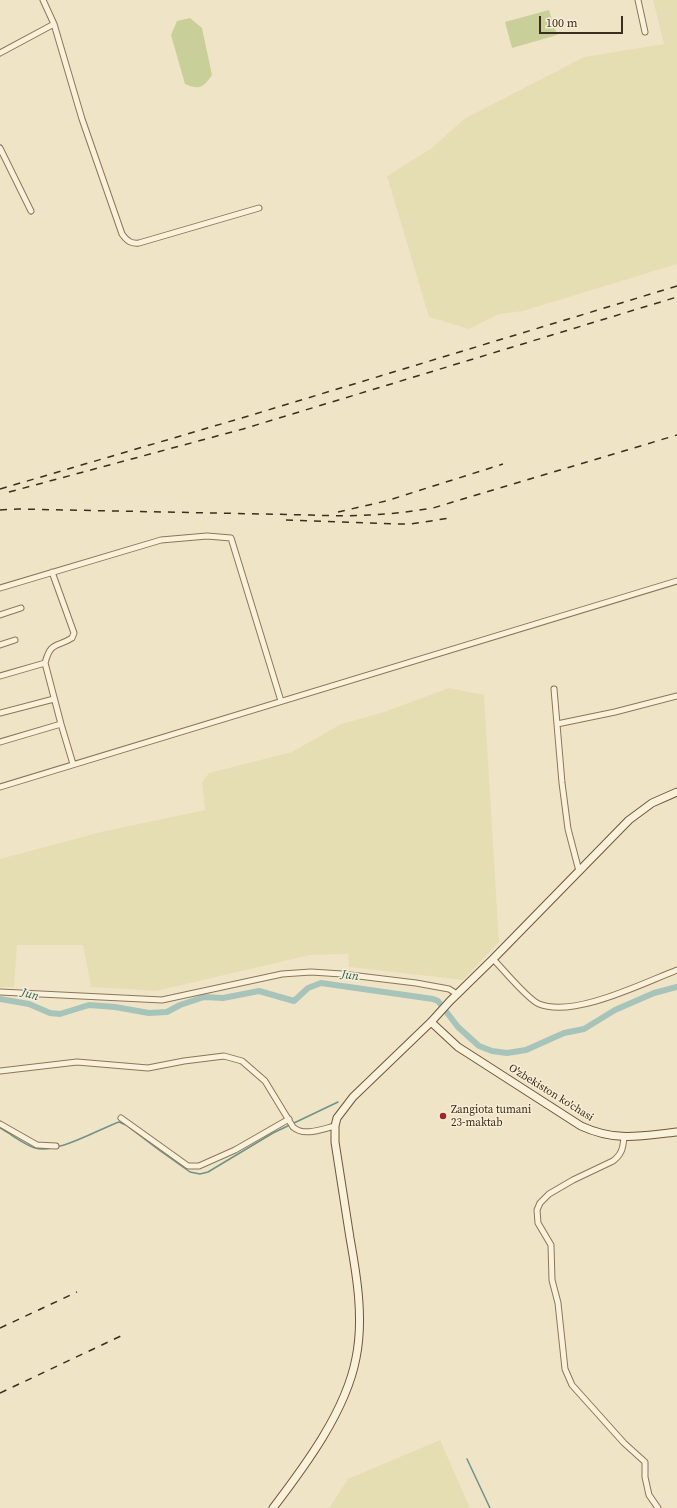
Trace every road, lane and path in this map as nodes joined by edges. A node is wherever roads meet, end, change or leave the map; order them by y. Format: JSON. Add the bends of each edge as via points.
{"nodes":[{"id":1,"x":43,"y":0,"type":"edge"},
{"id":2,"x":638,"y":0,"type":"edge"},
{"id":3,"x":54,"y":24,"type":"junction"},
{"id":4,"x":644,"y":32,"type":"dead end"},
{"id":5,"x":0,"y":53,"type":"edge"},
{"id":6,"x":0,"y":148,"type":"edge"},
{"id":7,"x":259,"y":208,"type":"dead end"},
{"id":8,"x":31,"y":211,"type":"dead end"},
{"id":9,"x":52,"y":572,"type":"junction"},
{"id":10,"x":677,"y":581,"type":"edge"},
{"id":11,"x":0,"y":588,"type":"edge"},
{"id":12,"x":21,"y":608,"type":"dead end"},
{"id":13,"x":0,"y":615,"type":"edge"},
{"id":14,"x":15,"y":640,"type":"dead end"},
{"id":15,"x":0,"y":645,"type":"edge"},
{"id":16,"x":45,"y":663,"type":"junction"},
{"id":17,"x":0,"y":676,"type":"edge"},
{"id":18,"x":554,"y":689,"type":"dead end"},
{"id":19,"x":677,"y":696,"type":"edge"},
{"id":20,"x":54,"y":699,"type":"junction"},
{"id":21,"x":281,"y":701,"type":"junction"},
{"id":22,"x":0,"y":713,"type":"edge"},
{"id":23,"x":61,"y":724,"type":"junction"},
{"id":24,"x":557,"y":724,"type":"junction"},
{"id":25,"x":0,"y":742,"type":"edge"},
{"id":26,"x":73,"y":764,"type":"junction"},
{"id":27,"x":0,"y":787,"type":"edge"},
{"id":28,"x":677,"y":792,"type":"edge"},
{"id":29,"x":579,"y":871,"type":"junction"},
{"id":30,"x":493,"y":959,"type":"junction"},
{"id":31,"x":677,"y":970,"type":"edge"},
{"id":32,"x":0,"y":992,"type":"edge"},
{"id":33,"x":457,"y":994,"type":"junction"},
{"id":34,"x":430,"y":1022,"type":"junction"},
{"id":35,"x":0,"y":1071,"type":"edge"},
{"id":36,"x":122,"y":1118,"type":"dead end"},
{"id":37,"x":291,"y":1123,"type":"junction"},
{"id":38,"x":0,"y":1124,"type":"edge"},
{"id":39,"x":335,"y":1126,"type":"junction"},
{"id":40,"x":677,"y":1132,"type":"edge"},
{"id":41,"x":624,"y":1137,"type":"junction"},
{"id":42,"x":56,"y":1146,"type":"dead end"},
{"id":43,"x":273,"y":1508,"type":"edge"},
{"id":44,"x":658,"y":1508,"type":"edge"}],
"edges":[{"from":1,"to":3,"type":"street"},
{"from":2,"to":4,"type":"street"},
{"from":3,"to":5,"type":"street"},
{"from":3,"to":7,"type":"street","via":[[82,119],[122,234],[127,241],[139,243]]},
{"from":6,"to":8,"type":"street"},
{"from":9,"to":11,"type":"street"},
{"from":9,"to":16,"type":"street","via":[[74,633],[72,638],[51,648]]},
{"from":9,"to":21,"type":"street","via":[[161,540],[207,536],[231,538]]},
{"from":10,"to":21,"type":"street"},
{"from":12,"to":13,"type":"street"},
{"from":14,"to":15,"type":"street"},
{"from":16,"to":17,"type":"street"},
{"from":16,"to":20,"type":"street"},
{"from":18,"to":24,"type":"street"},
{"from":19,"to":24,"type":"street"},
{"from":20,"to":22,"type":"street"},
{"from":20,"to":23,"type":"street"},
{"from":21,"to":26,"type":"street"},
{"from":23,"to":25,"type":"street"},
{"from":23,"to":26,"type":"street"},
{"from":24,"to":29,"type":"street","via":[[568,830]]},
{"from":26,"to":27,"type":"street"},
{"from":28,"to":29,"type":"main road","via":[[652,803],[629,820]]},
{"from":29,"to":30,"type":"main road"},
{"from":30,"to":31,"type":"street","via":[[538,1004],[557,1008],[595,1002]]},
{"from":30,"to":33,"type":"main road"},
{"from":32,"to":33,"type":"street","via":[[162,1000],[282,974],[311,972],[416,983],[450,989]]},
{"from":33,"to":34,"type":"main road"},
{"from":34,"to":39,"type":"main road","via":[[353,1097],[337,1118]]},
{"from":34,"to":41,"type":"main road","name":"O'zbekiston ko'chasi","via":[[468,1054],[581,1126],[603,1134]]},
{"from":35,"to":37,"type":"street","via":[[77,1062],[148,1068],[224,1056],[242,1061],[264,1081]]},
{"from":36,"to":37,"type":"street","via":[[188,1166],[199,1166]]},
{"from":37,"to":39,"type":"street","via":[[297,1131],[315,1132]]},
{"from":38,"to":42,"type":"street","via":[[37,1145]]},
{"from":39,"to":43,"type":"main road","via":[[335,1142],[355,1265],[360,1323],[358,1347],[352,1373],[336,1412],[304,1467]]},
{"from":40,"to":41,"type":"main road","name":"O'zbekiston ko'chasi"},
{"from":41,"to":44,"type":"street","via":[[618,1158],[549,1194],[537,1210],[538,1223],[551,1245],[552,1280],[558,1303],[565,1370],[572,1386],[645,1462],[649,1494]]}]}
